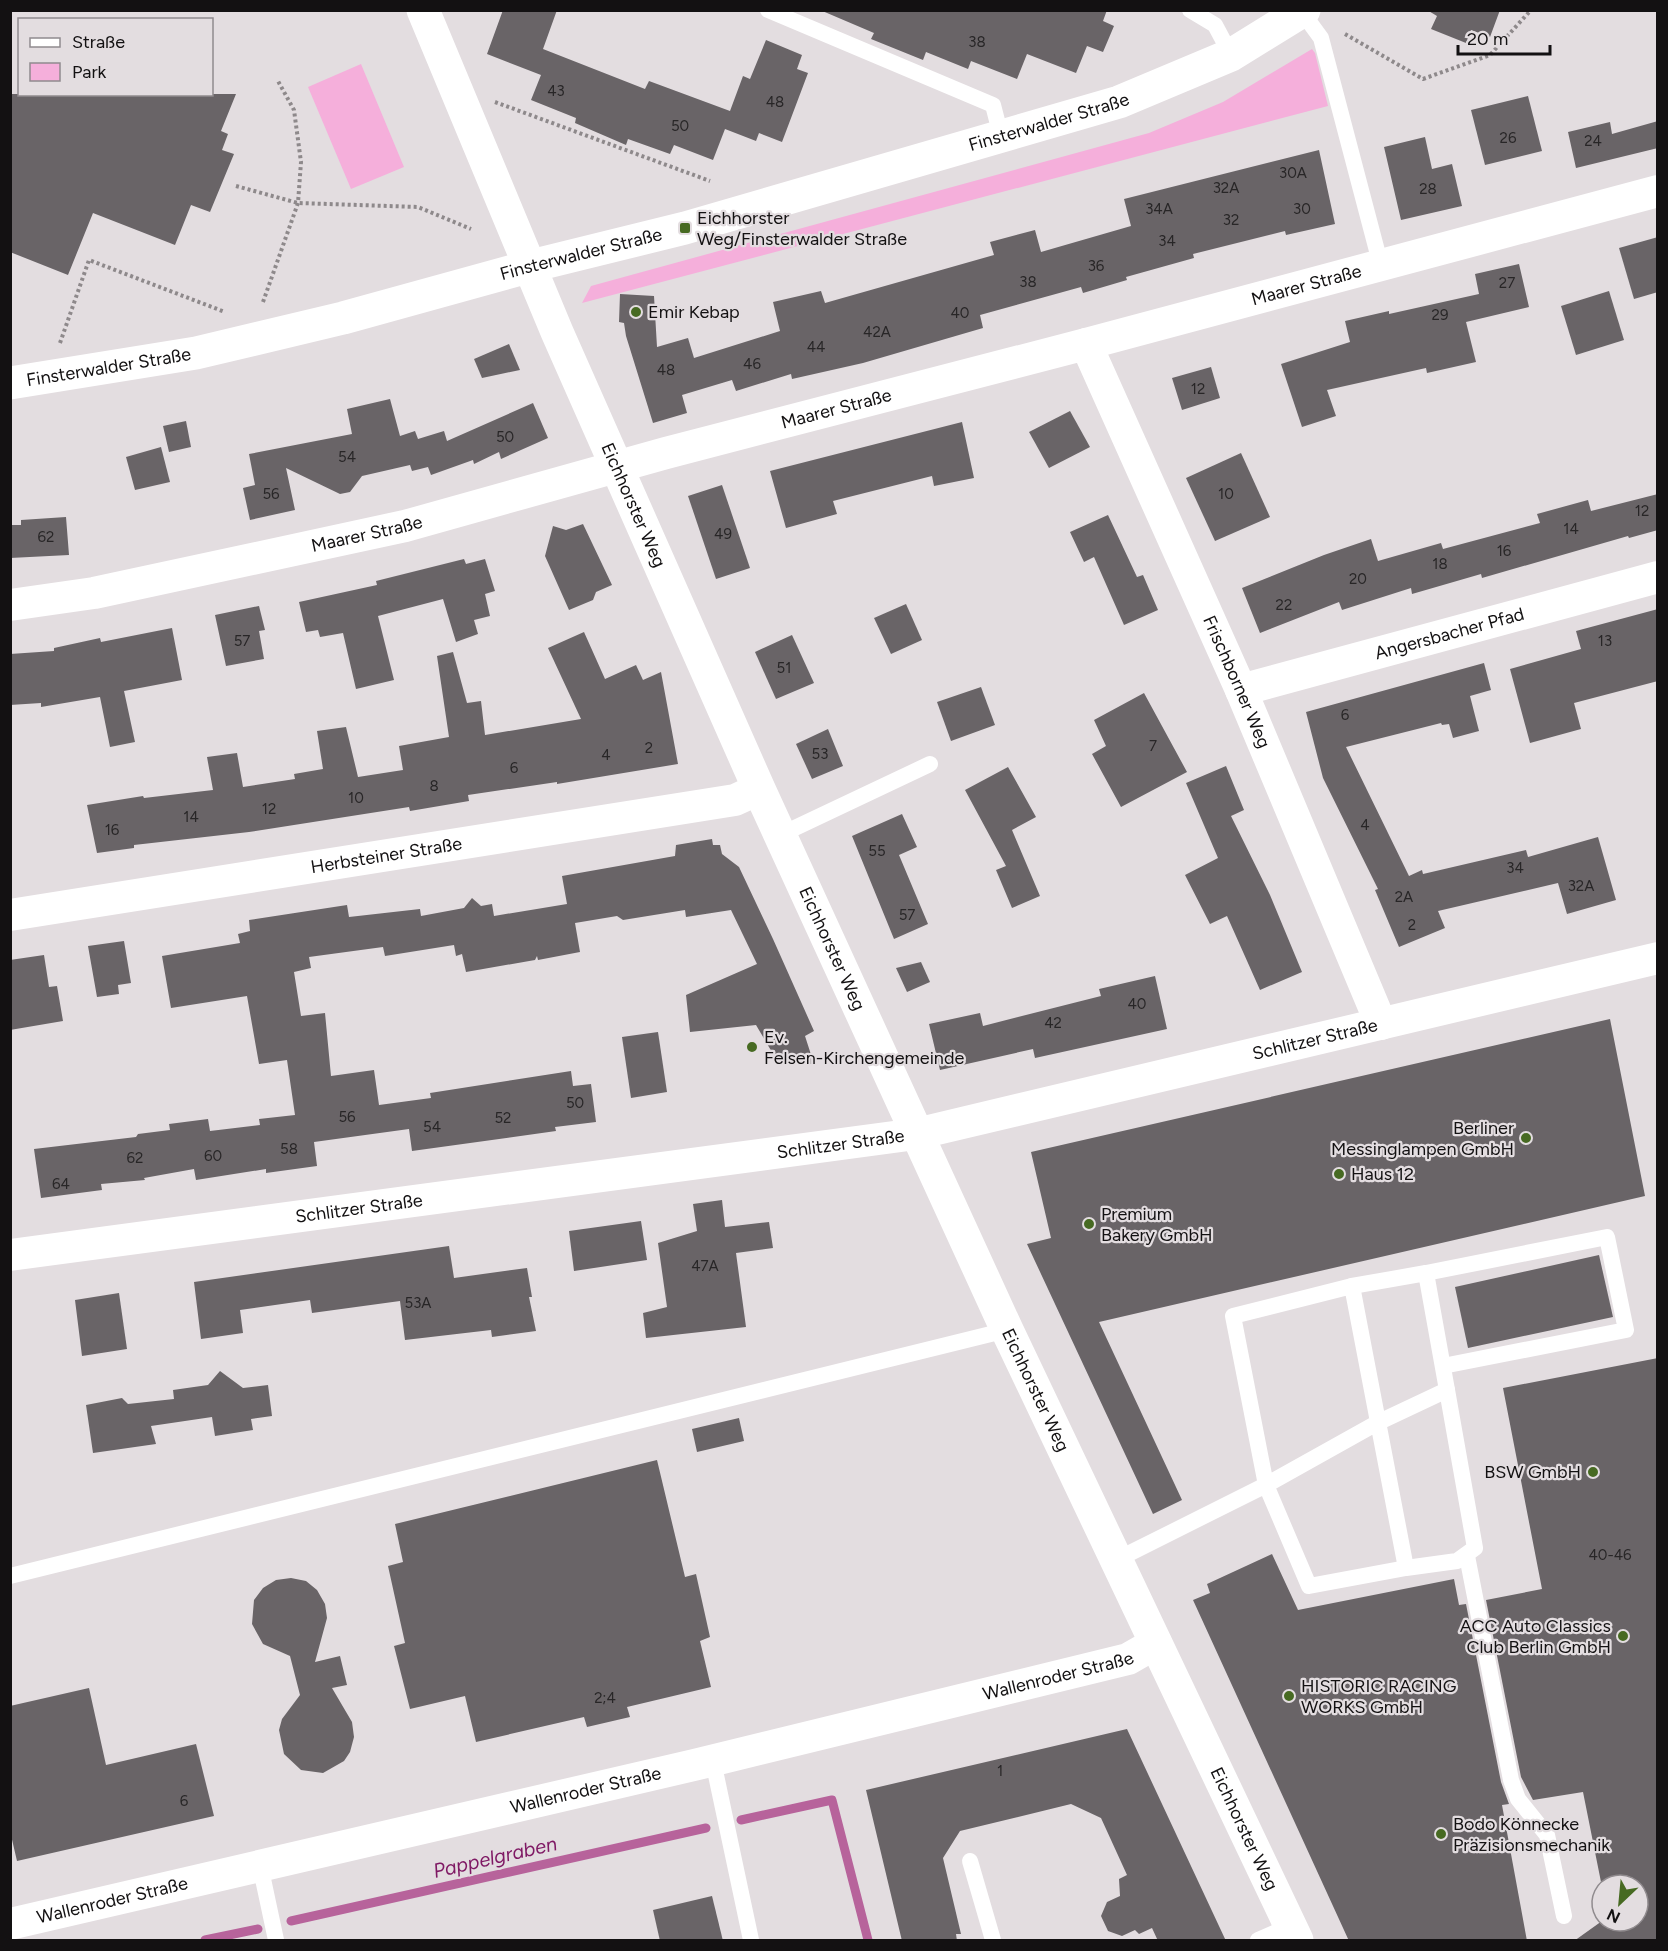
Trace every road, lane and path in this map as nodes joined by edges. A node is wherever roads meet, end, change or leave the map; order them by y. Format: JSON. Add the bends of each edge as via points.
{"nodes":[{"id":1,"x":423,"y":10,"type":"edge"},
{"id":2,"x":768,"y":10,"type":"edge"},
{"id":3,"x":1190,"y":10,"type":"edge"},
{"id":4,"x":1531,"y":10,"type":"edge"},
{"id":5,"x":1303,"y":11,"type":"edge"},
{"id":6,"x":1336,"y":28,"type":"dead end"},
{"id":7,"x":1231,"y":55,"type":"junction"},
{"id":8,"x":278,"y":81,"type":"dead end"},
{"id":9,"x":492,"y":101,"type":"dead end"},
{"id":10,"x":1001,"y":136,"type":"junction"},
{"id":11,"x":710,"y":182,"type":"dead end"},
{"id":12,"x":236,"y":186,"type":"dead end"},
{"id":13,"x":1658,"y":191,"type":"edge"},
{"id":14,"x":298,"y":203,"type":"junction"},
{"id":15,"x":471,"y":229,"type":"dead end"},
{"id":16,"x":531,"y":266,"type":"junction"},
{"id":17,"x":1381,"y":266,"type":"junction"},
{"id":18,"x":263,"y":302,"type":"dead end"},
{"id":19,"x":225,"y":312,"type":"dead end"},
{"id":20,"x":59,"y":344,"type":"dead end"},
{"id":21,"x":1086,"y":344,"type":"junction"},
{"id":22,"x":10,"y":383,"type":"edge"},
{"id":23,"x":617,"y":467,"type":"junction"},
{"id":24,"x":1658,"y":577,"type":"edge"},
{"id":25,"x":10,"y":605,"type":"edge"},
{"id":26,"x":1241,"y":690,"type":"junction"},
{"id":27,"x":930,"y":764,"type":"dead end"},
{"id":28,"x":759,"y":789,"type":"junction"},
{"id":29,"x":780,"y":835,"type":"junction"},
{"id":30,"x":10,"y":915,"type":"edge"},
{"id":31,"x":1658,"y":958,"type":"edge"},
{"id":32,"x":1381,"y":1024,"type":"junction"},
{"id":33,"x":916,"y":1134,"type":"junction"},
{"id":34,"x":10,"y":1255,"type":"edge"},
{"id":35,"x":1426,"y":1272,"type":"junction"},
{"id":36,"x":1352,"y":1286,"type":"junction"},
{"id":37,"x":1007,"y":1330,"type":"junction"},
{"id":38,"x":1443,"y":1366,"type":"junction"},
{"id":39,"x":1447,"y":1390,"type":"junction"},
{"id":40,"x":1377,"y":1423,"type":"junction"},
{"id":41,"x":1266,"y":1485,"type":"junction"},
{"id":42,"x":1467,"y":1556,"type":"junction"},
{"id":43,"x":1118,"y":1559,"type":"junction"},
{"id":44,"x":1406,"y":1568,"type":"junction"},
{"id":45,"x":10,"y":1576,"type":"edge"},
{"id":46,"x":1156,"y":1643,"type":"junction"},
{"id":47,"x":713,"y":1761,"type":"junction"},
{"id":48,"x":970,"y":1861,"type":"dead end"},
{"id":49,"x":260,"y":1865,"type":"junction"},
{"id":50,"x":1564,"y":1916,"type":"dead end"},
{"id":51,"x":10,"y":1924,"type":"edge"},
{"id":52,"x":1293,"y":1933,"type":"edge"},
{"id":53,"x":276,"y":1941,"type":"edge"},
{"id":54,"x":751,"y":1941,"type":"edge"},
{"id":55,"x":993,"y":1941,"type":"edge"},
{"id":56,"x":1258,"y":1941,"type":"edge"}],
"edges":[{"from":1,"to":16,"type":"main road","name":"Eichhorster Weg"},
{"from":2,"to":10,"type":"lane","via":[[993,105]]},
{"from":3,"to":7,"type":"lane","via":[[1215,25]]},
{"from":4,"to":6,"type":"path","via":[[1490,55],[1423,79]]},
{"from":5,"to":7,"type":"main road","name":"Finsterwalder Straße"},
{"from":5,"to":17,"type":"lane","via":[[1321,38]]},
{"from":7,"to":10,"type":"main road","name":"Finsterwalder Straße","via":[[1119,102]]},
{"from":8,"to":14,"type":"path","via":[[294,110],[301,162]]},
{"from":9,"to":11,"type":"path"},
{"from":10,"to":16,"type":"main road","name":"Finsterwalder Straße","via":[[685,228]]},
{"from":12,"to":14,"type":"path"},
{"from":13,"to":17,"type":"street","name":"Maarer Straße"},
{"from":14,"to":15,"type":"path","via":[[418,207]]},
{"from":14,"to":18,"type":"path"},
{"from":16,"to":22,"type":"main road","name":"Finsterwalder Straße","via":[[196,353]]},
{"from":16,"to":23,"type":"main road","name":"Eichhorster Weg"},
{"from":17,"to":21,"type":"street","name":"Maarer Straße"},
{"from":19,"to":20,"type":"path","via":[[89,260]]},
{"from":21,"to":23,"type":"street","name":"Maarer Straße"},
{"from":21,"to":26,"type":"street","name":"Frischborner Weg"},
{"from":23,"to":25,"type":"street","name":"Maarer Straße","via":[[405,526],[94,593]]},
{"from":23,"to":28,"type":"main road","name":"Eichhorster Weg"},
{"from":24,"to":26,"type":"street","name":"Angersbacher Pfad"},
{"from":26,"to":32,"type":"street","name":"Frischborner Weg"},
{"from":27,"to":29,"type":"lane"},
{"from":28,"to":29,"type":"main road","name":"Eichhorster Weg"},
{"from":28,"to":30,"type":"street","name":"Herbsteiner Straße","via":[[735,800]]},
{"from":29,"to":33,"type":"main road","name":"Eichhorster Weg"},
{"from":31,"to":32,"type":"street","name":"Schlitzer Straße"},
{"from":32,"to":33,"type":"street","name":"Schlitzer Straße"},
{"from":33,"to":34,"type":"street","name":"Schlitzer Straße"},
{"from":33,"to":37,"type":"main road","name":"Eichhorster Weg"},
{"from":35,"to":36,"type":"lane"},
{"from":35,"to":38,"type":"lane"},
{"from":35,"to":38,"type":"lane","via":[[1607,1237],[1626,1330]]},
{"from":36,"to":40,"type":"lane"},
{"from":36,"to":41,"type":"lane","via":[[1233,1316]]},
{"from":37,"to":43,"type":"main road","name":"Eichhorster Weg"},
{"from":37,"to":45,"type":"lane"},
{"from":38,"to":39,"type":"lane"},
{"from":39,"to":40,"type":"lane"},
{"from":39,"to":42,"type":"lane","via":[[1475,1548]]},
{"from":40,"to":41,"type":"lane"},
{"from":40,"to":44,"type":"lane"},
{"from":41,"to":43,"type":"lane"},
{"from":41,"to":44,"type":"lane","via":[[1309,1586]]},
{"from":42,"to":44,"type":"lane"},
{"from":42,"to":50,"type":"lane","via":[[1511,1780],[1518,1799],[1547,1835]]},
{"from":43,"to":46,"type":"main road","name":"Eichhorster Weg"},
{"from":46,"to":47,"type":"street","name":"Wallenroder Straße","via":[[1128,1659]]},
{"from":46,"to":52,"type":"main road","name":"Eichhorster Weg"},
{"from":47,"to":49,"type":"street","name":"Wallenroder Straße"},
{"from":47,"to":54,"type":"lane"},
{"from":48,"to":55,"type":"lane"},
{"from":49,"to":51,"type":"street","name":"Wallenroder Straße"},
{"from":49,"to":53,"type":"lane"},
{"from":52,"to":56,"type":"lane"}]}
